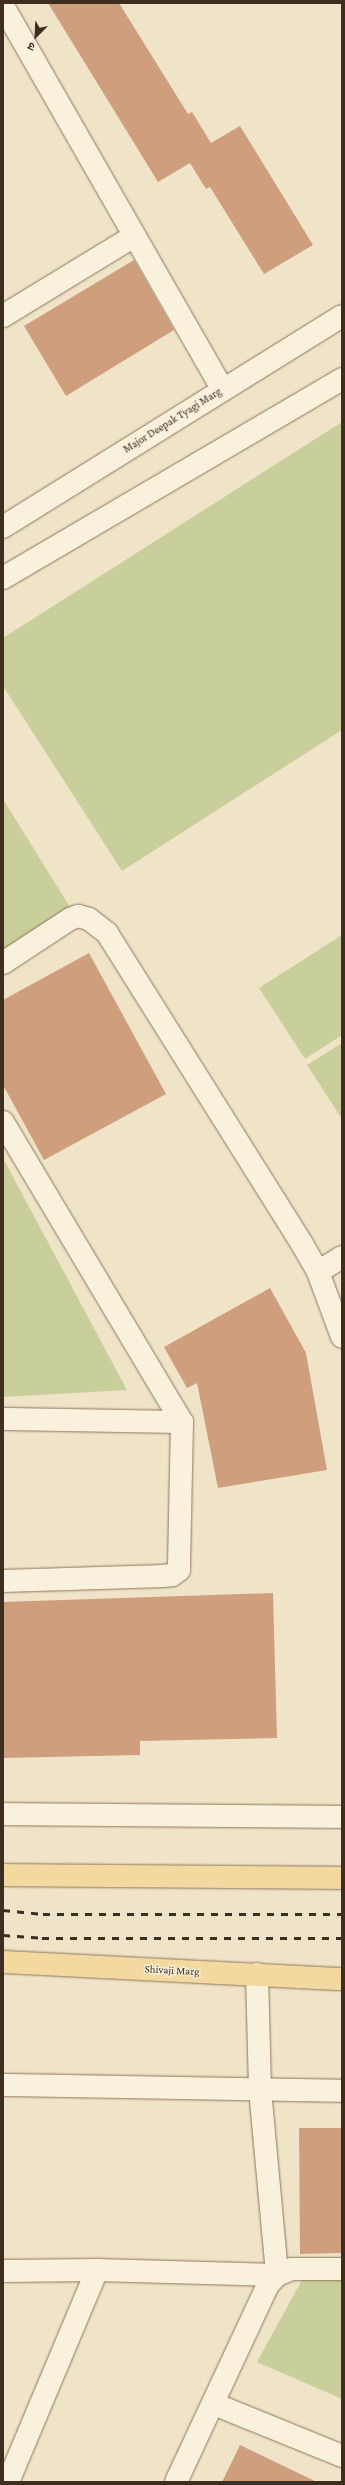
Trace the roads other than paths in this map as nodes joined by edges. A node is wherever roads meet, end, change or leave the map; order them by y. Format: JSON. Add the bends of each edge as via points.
{"nodes":[{"id":1,"x":3,"y":6,"type":"edge"},
{"id":2,"x":134,"y":236,"type":"junction"},
{"id":3,"x":3,"y":316,"type":"edge"},
{"id":4,"x":342,"y":316,"type":"edge"},
{"id":5,"x":342,"y":379,"type":"edge"},
{"id":6,"x":222,"y":388,"type":"junction"},
{"id":7,"x":3,"y":527,"type":"edge"},
{"id":8,"x":3,"y":578,"type":"edge"},
{"id":9,"x":3,"y":963,"type":"edge"},
{"id":10,"x":3,"y":1122,"type":"edge"},
{"id":11,"x":342,"y":1257,"type":"edge"},
{"id":12,"x":318,"y":1272,"type":"junction"},
{"id":13,"x":342,"y":1337,"type":"edge"},
{"id":14,"x":3,"y":1419,"type":"edge"},
{"id":15,"x":182,"y":1422,"type":"junction"},
{"id":16,"x":3,"y":1581,"type":"edge"},
{"id":17,"x":3,"y":1814,"type":"edge"},
{"id":18,"x":342,"y":1817,"type":"edge"},
{"id":19,"x":3,"y":1875,"type":"edge"},
{"id":20,"x":342,"y":1878,"type":"edge"},
{"id":21,"x":3,"y":1962,"type":"edge"},
{"id":22,"x":257,"y":1974,"type":"junction"},
{"id":23,"x":342,"y":1979,"type":"edge"},
{"id":24,"x":3,"y":2086,"type":"edge"},
{"id":25,"x":260,"y":2090,"type":"junction"},
{"id":26,"x":342,"y":2091,"type":"edge"},
{"id":27,"x":342,"y":2269,"type":"edge"},
{"id":28,"x":97,"y":2270,"type":"junction"},
{"id":29,"x":3,"y":2271,"type":"edge"},
{"id":30,"x":277,"y":2275,"type":"junction"},
{"id":31,"x":214,"y":2404,"type":"junction"},
{"id":32,"x":342,"y":2456,"type":"edge"},
{"id":33,"x":8,"y":2482,"type":"edge"},
{"id":34,"x":176,"y":2482,"type":"edge"}],
"edges":[{"from":1,"to":2,"type":"street"},
{"from":2,"to":3,"type":"street"},
{"from":2,"to":6,"type":"street"},
{"from":4,"to":6,"type":"street","name":"Major Deepak Tyagi Marg"},
{"from":5,"to":8,"type":"street"},
{"from":6,"to":7,"type":"street","name":"Major Deepak Tyagi Marg"},
{"from":9,"to":12,"type":"street","via":[[70,918],[78,916],[100,925]]},
{"from":10,"to":15,"type":"street"},
{"from":11,"to":12,"type":"street"},
{"from":12,"to":13,"type":"street"},
{"from":14,"to":15,"type":"street"},
{"from":15,"to":16,"type":"street","via":[[179,1570],[172,1575],[162,1576]]},
{"from":17,"to":18,"type":"street"},
{"from":19,"to":20,"type":"main road"},
{"from":21,"to":22,"type":"main road","name":"Shivaji Marg"},
{"from":22,"to":23,"type":"main road","name":"Shivaji Marg"},
{"from":22,"to":25,"type":"street"},
{"from":24,"to":25,"type":"street"},
{"from":25,"to":26,"type":"street"},
{"from":25,"to":30,"type":"street"},
{"from":27,"to":30,"type":"street","via":[[292,2269]]},
{"from":28,"to":29,"type":"street"},
{"from":28,"to":30,"type":"street"},
{"from":28,"to":33,"type":"street"},
{"from":30,"to":31,"type":"street","via":[[268,2285]]},
{"from":31,"to":32,"type":"street"},
{"from":31,"to":34,"type":"street"}]}
